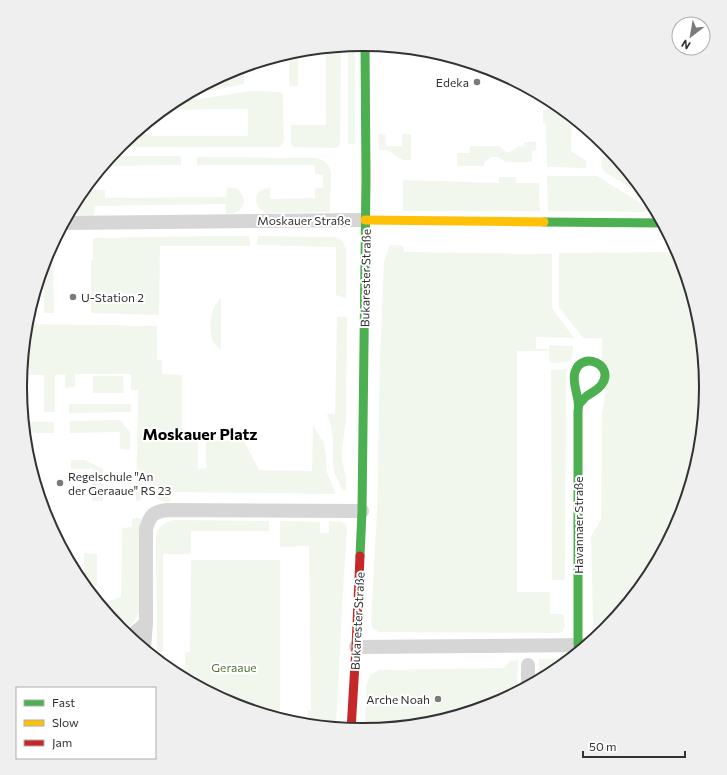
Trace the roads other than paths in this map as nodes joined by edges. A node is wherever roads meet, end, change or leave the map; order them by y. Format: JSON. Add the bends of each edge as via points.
{"nodes":[{"id":1,"x":365,"y":51,"type":"edge"},
{"id":2,"x":365,"y":220,"type":"junction"},
{"id":3,"x":656,"y":222,"type":"edge"},
{"id":4,"x":70,"y":223,"type":"edge"},
{"id":5,"x":580,"y":404,"type":"junction"},
{"id":6,"x":362,"y":511,"type":"junction"},
{"id":7,"x":146,"y":623,"type":"junction"},
{"id":8,"x":134,"y":633,"type":"edge"},
{"id":9,"x":144,"y":642,"type":"edge"},
{"id":10,"x":583,"y":642,"type":"edge"},
{"id":11,"x":579,"y":645,"type":"edge"},
{"id":12,"x":356,"y":647,"type":"junction"},
{"id":13,"x":528,"y":666,"type":"dead end"},
{"id":14,"x":528,"y":681,"type":"edge"},
{"id":15,"x":351,"y":723,"type":"edge"}],
"edges":[{"from":1,"to":2,"type":"street","name":"Bukarester Straße"},
{"from":2,"to":3,"type":"street","name":"Moskauer Straße"},
{"from":2,"to":4,"type":"street","name":"Moskauer Straße"},
{"from":2,"to":6,"type":"street","name":"Bukarester Straße"},
{"from":5,"to":5,"type":"street","name":"Havannaer Straße","via":[[583,399],[600,388],[606,377],[601,365],[596,362],[583,362],[578,366],[575,387]]},
{"from":5,"to":10,"type":"street","name":"Havannaer Straße","via":[[578,411]]},
{"from":6,"to":7,"type":"street","via":[[167,510],[154,514],[150,517],[146,529]]},
{"from":6,"to":12,"type":"street","name":"Bukarester Straße"},
{"from":7,"to":8,"type":"street"},
{"from":7,"to":9,"type":"street"},
{"from":11,"to":12,"type":"street","name":"Havannaer Straße"},
{"from":12,"to":15,"type":"street","name":"Bukarester Straße"},
{"from":13,"to":14,"type":"street"}]}
